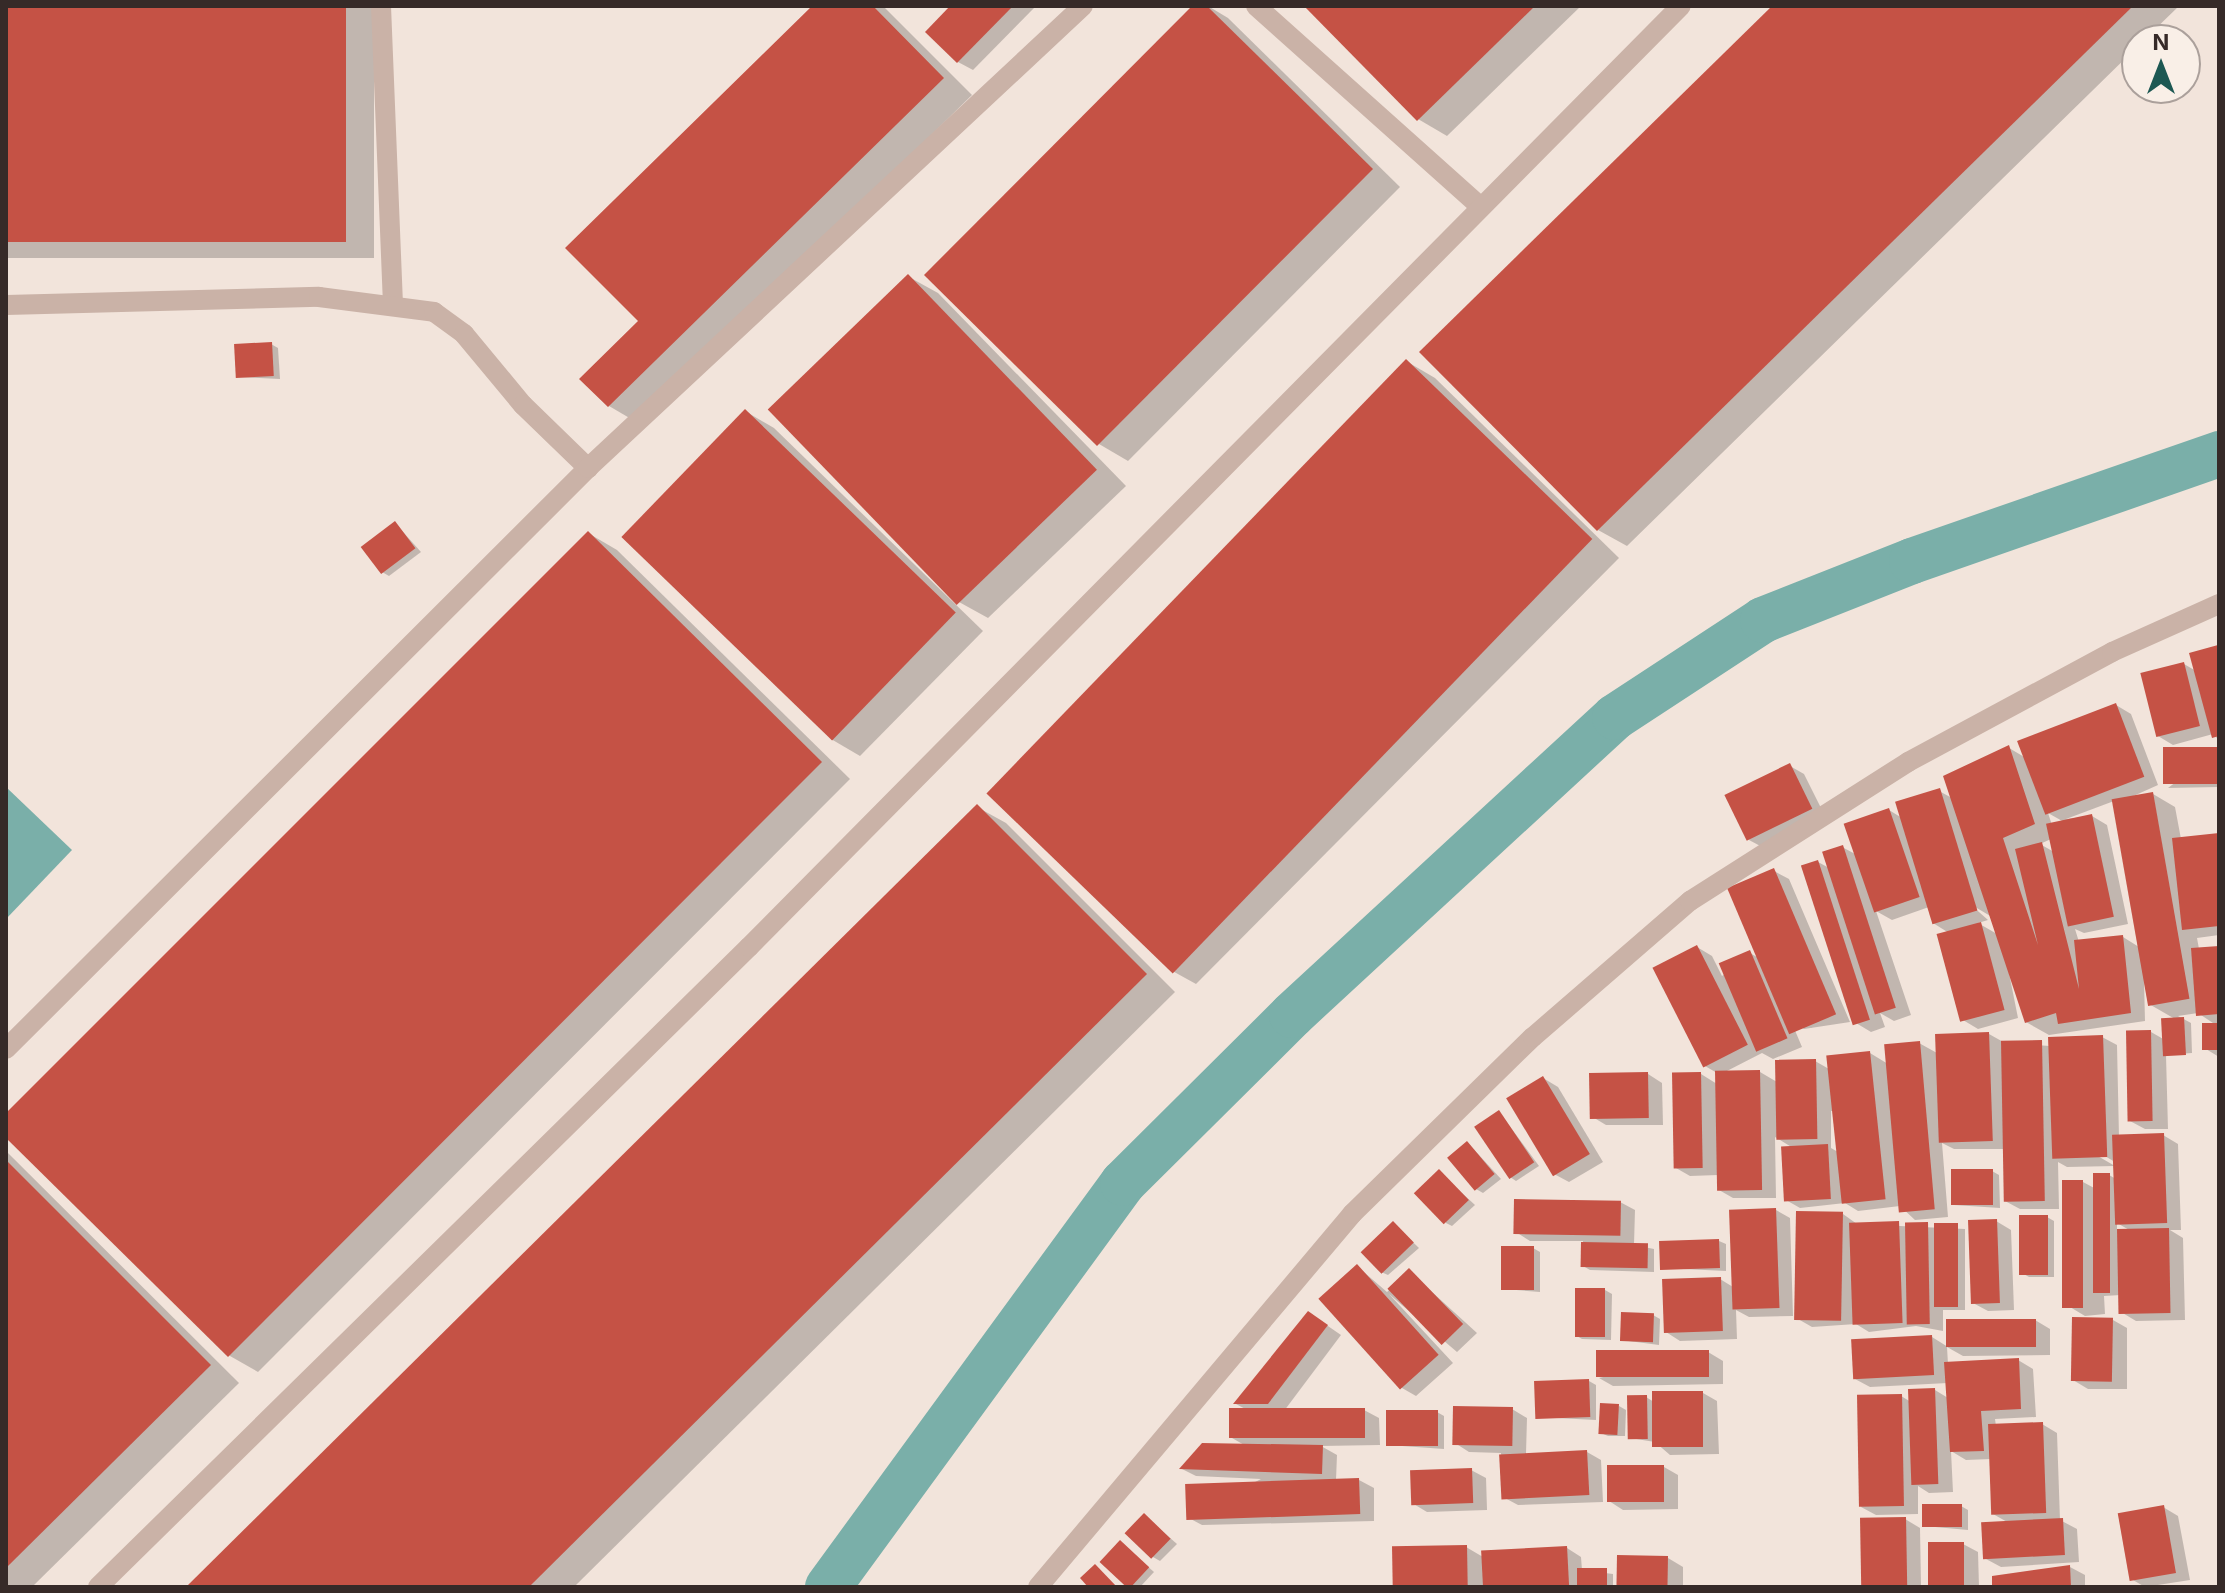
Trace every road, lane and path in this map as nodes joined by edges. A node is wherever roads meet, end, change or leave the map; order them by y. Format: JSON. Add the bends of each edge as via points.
{"nodes":[{"id":1,"x":381,"y":6,"type":"edge"},
{"id":2,"x":1083,"y":6,"type":"edge"},
{"id":3,"x":1256,"y":6,"type":"edge"},
{"id":4,"x":1681,"y":6,"type":"edge"},
{"id":5,"x":1480,"y":206,"type":"junction"},
{"id":6,"x":393,"y":303,"type":"junction"},
{"id":7,"x":6,"y":305,"type":"edge"},
{"id":8,"x":588,"y":468,"type":"junction"},
{"id":9,"x":2219,"y":604,"type":"edge"},
{"id":10,"x":6,"y":1049,"type":"edge"},
{"id":11,"x":98,"y":1587,"type":"edge"},
{"id":12,"x":1038,"y":1587,"type":"edge"}],
"edges":[{"from":1,"to":6,"type":"street"},
{"from":2,"to":8,"type":"street"},
{"from":3,"to":5,"type":"street"},
{"from":4,"to":5,"type":"street"},
{"from":5,"to":11,"type":"street","via":[[749,947]]},
{"from":6,"to":7,"type":"street","via":[[319,297]]},
{"from":6,"to":8,"type":"street","via":[[434,312],[464,334],[523,405]]},
{"from":8,"to":10,"type":"street"},
{"from":9,"to":12,"type":"street","via":[[2112,652],[1908,762],[1690,901],[1533,1037],[1352,1214]]}]}
